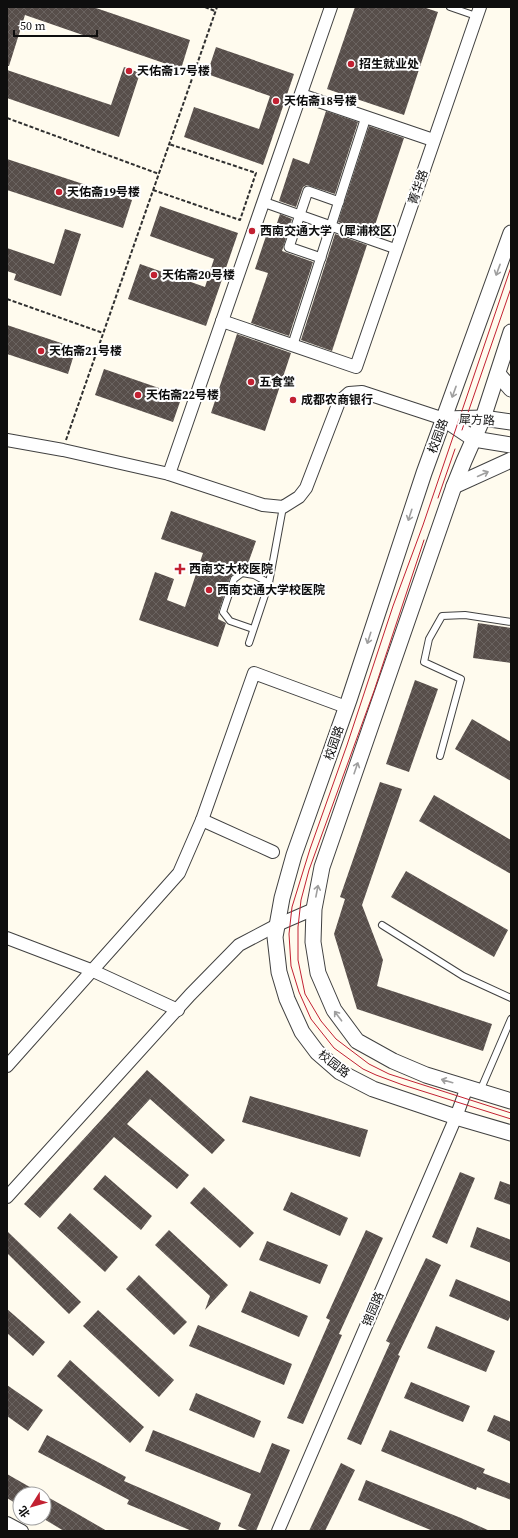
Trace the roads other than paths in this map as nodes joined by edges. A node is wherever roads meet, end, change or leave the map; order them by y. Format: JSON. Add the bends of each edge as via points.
{"nodes":[{"id":1,"x":331,"y":7,"type":"edge"},
{"id":2,"x":450,"y":7,"type":"edge"},
{"id":3,"x":478,"y":12,"type":"edge"},
{"id":4,"x":301,"y":95,"type":"junction"},
{"id":5,"x":366,"y":117,"type":"junction"},
{"id":6,"x":434,"y":140,"type":"junction"},
{"id":7,"x":263,"y":202,"type":"junction"},
{"id":8,"x":339,"y":202,"type":"junction"},
{"id":9,"x":299,"y":215,"type":"junction"},
{"id":10,"x":331,"y":227,"type":"junction"},
{"id":11,"x":511,"y":233,"type":"edge"},
{"id":12,"x":396,"y":249,"type":"junction"},
{"id":13,"x":321,"y":258,"type":"junction"},
{"id":14,"x":222,"y":321,"type":"junction"},
{"id":15,"x":511,"y":332,"type":"edge"},
{"id":16,"x":293,"y":344,"type":"junction"},
{"id":17,"x":498,"y":374,"type":"junction"},
{"id":18,"x":511,"y":390,"type":"edge"},
{"id":19,"x":483,"y":418,"type":"junction"},
{"id":20,"x":444,"y":419,"type":"junction"},
{"id":21,"x":511,"y":422,"type":"edge"},
{"id":22,"x":474,"y":439,"type":"junction"},
{"id":23,"x":7,"y":440,"type":"edge"},
{"id":24,"x":511,"y":445,"type":"edge"},
{"id":25,"x":511,"y":460,"type":"edge"},
{"id":26,"x":169,"y":474,"type":"junction"},
{"id":27,"x":454,"y":486,"type":"junction"},
{"id":28,"x":283,"y":507,"type":"junction"},
{"id":29,"x":269,"y":583,"type":"junction"},
{"id":30,"x":511,"y":622,"type":"edge"},
{"id":31,"x":254,"y":630,"type":"junction"},
{"id":32,"x":249,"y":643,"type":"dead end"},
{"id":33,"x":346,"y":708,"type":"junction"},
{"id":34,"x":440,"y":756,"type":"dead end"},
{"id":35,"x":202,"y":820,"type":"junction"},
{"id":36,"x":273,"y":852,"type":"dead end"},
{"id":37,"x":314,"y":909,"type":"junction"},
{"id":38,"x":277,"y":925,"type":"junction"},
{"id":39,"x":382,"y":925,"type":"dead end"},
{"id":40,"x":7,"y":938,"type":"edge"},
{"id":41,"x":91,"y":970,"type":"junction"},
{"id":42,"x":511,"y":998,"type":"edge"},
{"id":43,"x":178,"y":1010,"type":"junction"},
{"id":44,"x":511,"y":1019,"type":"edge"},
{"id":45,"x":7,"y":1066,"type":"edge"},
{"id":46,"x":473,"y":1089,"type":"junction"},
{"id":47,"x":511,"y":1101,"type":"edge"},
{"id":48,"x":456,"y":1117,"type":"junction"},
{"id":49,"x":511,"y":1133,"type":"edge"},
{"id":50,"x":7,"y":1197,"type":"edge"},
{"id":51,"x":7,"y":1523,"type":"edge"},
{"id":52,"x":22,"y":1531,"type":"edge"},
{"id":53,"x":278,"y":1531,"type":"edge"}],
"edges":[{"from":1,"to":4,"type":"street"},
{"from":2,"to":3,"type":"lane"},
{"from":3,"to":6,"type":"street","name":"菁华路"},
{"from":4,"to":5,"type":"street"},
{"from":4,"to":7,"type":"street"},
{"from":5,"to":6,"type":"street"},
{"from":5,"to":8,"type":"street"},
{"from":6,"to":12,"type":"street","name":"菁华路"},
{"from":7,"to":9,"type":"street"},
{"from":7,"to":14,"type":"street"},
{"from":8,"to":9,"type":"street","via":[[308,191]]},
{"from":8,"to":10,"type":"street"},
{"from":9,"to":10,"type":"street"},
{"from":9,"to":13,"type":"street","via":[[289,246]]},
{"from":10,"to":12,"type":"street"},
{"from":10,"to":13,"type":"street"},
{"from":11,"to":20,"type":"street","name":"校园路","one_way":true},
{"from":12,"to":16,"type":"street","name":"菁华路","via":[[356,366]]},
{"from":13,"to":16,"type":"street"},
{"from":14,"to":16,"type":"street"},
{"from":14,"to":26,"type":"street"},
{"from":15,"to":17,"type":"street"},
{"from":17,"to":18,"type":"street"},
{"from":17,"to":19,"type":"street"},
{"from":19,"to":20,"type":"street","name":"犀方路"},
{"from":19,"to":21,"type":"street","name":"犀方路"},
{"from":19,"to":22,"type":"street"},
{"from":20,"to":22,"type":"street","name":"犀方路"},
{"from":20,"to":28,"type":"street","via":[[362,392],[349,393],[339,402],[306,488]]},
{"from":20,"to":33,"type":"street","name":"校园路","one_way":true},
{"from":22,"to":24,"type":"street","name":"犀方路"},
{"from":22,"to":27,"type":"street"},
{"from":23,"to":26,"type":"street"},
{"from":27,"to":25,"type":"street","one_way":true},
{"from":26,"to":28,"type":"street","via":[[263,505]]},
{"from":37,"to":27,"type":"street","one_way":true,"via":[[322,867]]},
{"from":28,"to":29,"type":"lane"},
{"from":29,"to":31,"type":"lane"},
{"from":29,"to":31,"type":"lane","via":[[254,575],[242,573],[234,579],[223,612],[230,622]]},
{"from":30,"to":34,"type":"lane","via":[[465,615],[442,616],[429,640],[424,662],[460,678]]},
{"from":31,"to":32,"type":"lane"},
{"from":33,"to":35,"type":"street","via":[[254,673]]},
{"from":33,"to":38,"type":"street","name":"校园路","via":[[294,855]]},
{"from":35,"to":36,"type":"street"},
{"from":35,"to":41,"type":"street","via":[[179,873]]},
{"from":37,"to":38,"type":"street"},
{"from":46,"to":37,"type":"street","one_way":true,"via":[[426,1075],[393,1061],[357,1041],[334,1010],[318,973],[313,942]]},
{"from":38,"to":43,"type":"street","via":[[239,945]]},
{"from":38,"to":48,"type":"street","name":"校园路","via":[[275,937],[279,972],[287,1000],[302,1032],[317,1052],[340,1072],[373,1089]]},
{"from":39,"to":42,"type":"lane","via":[[462,976]]},
{"from":40,"to":41,"type":"street"},
{"from":41,"to":43,"type":"street"},
{"from":41,"to":45,"type":"street"},
{"from":43,"to":50,"type":"street"},
{"from":44,"to":46,"type":"lane"},
{"from":46,"to":47,"type":"street"},
{"from":46,"to":48,"type":"street","name":"锦园路"},
{"from":48,"to":49,"type":"street","name":"校园路"},
{"from":48,"to":53,"type":"street","name":"锦园路"},
{"from":51,"to":52,"type":"street"}]}
